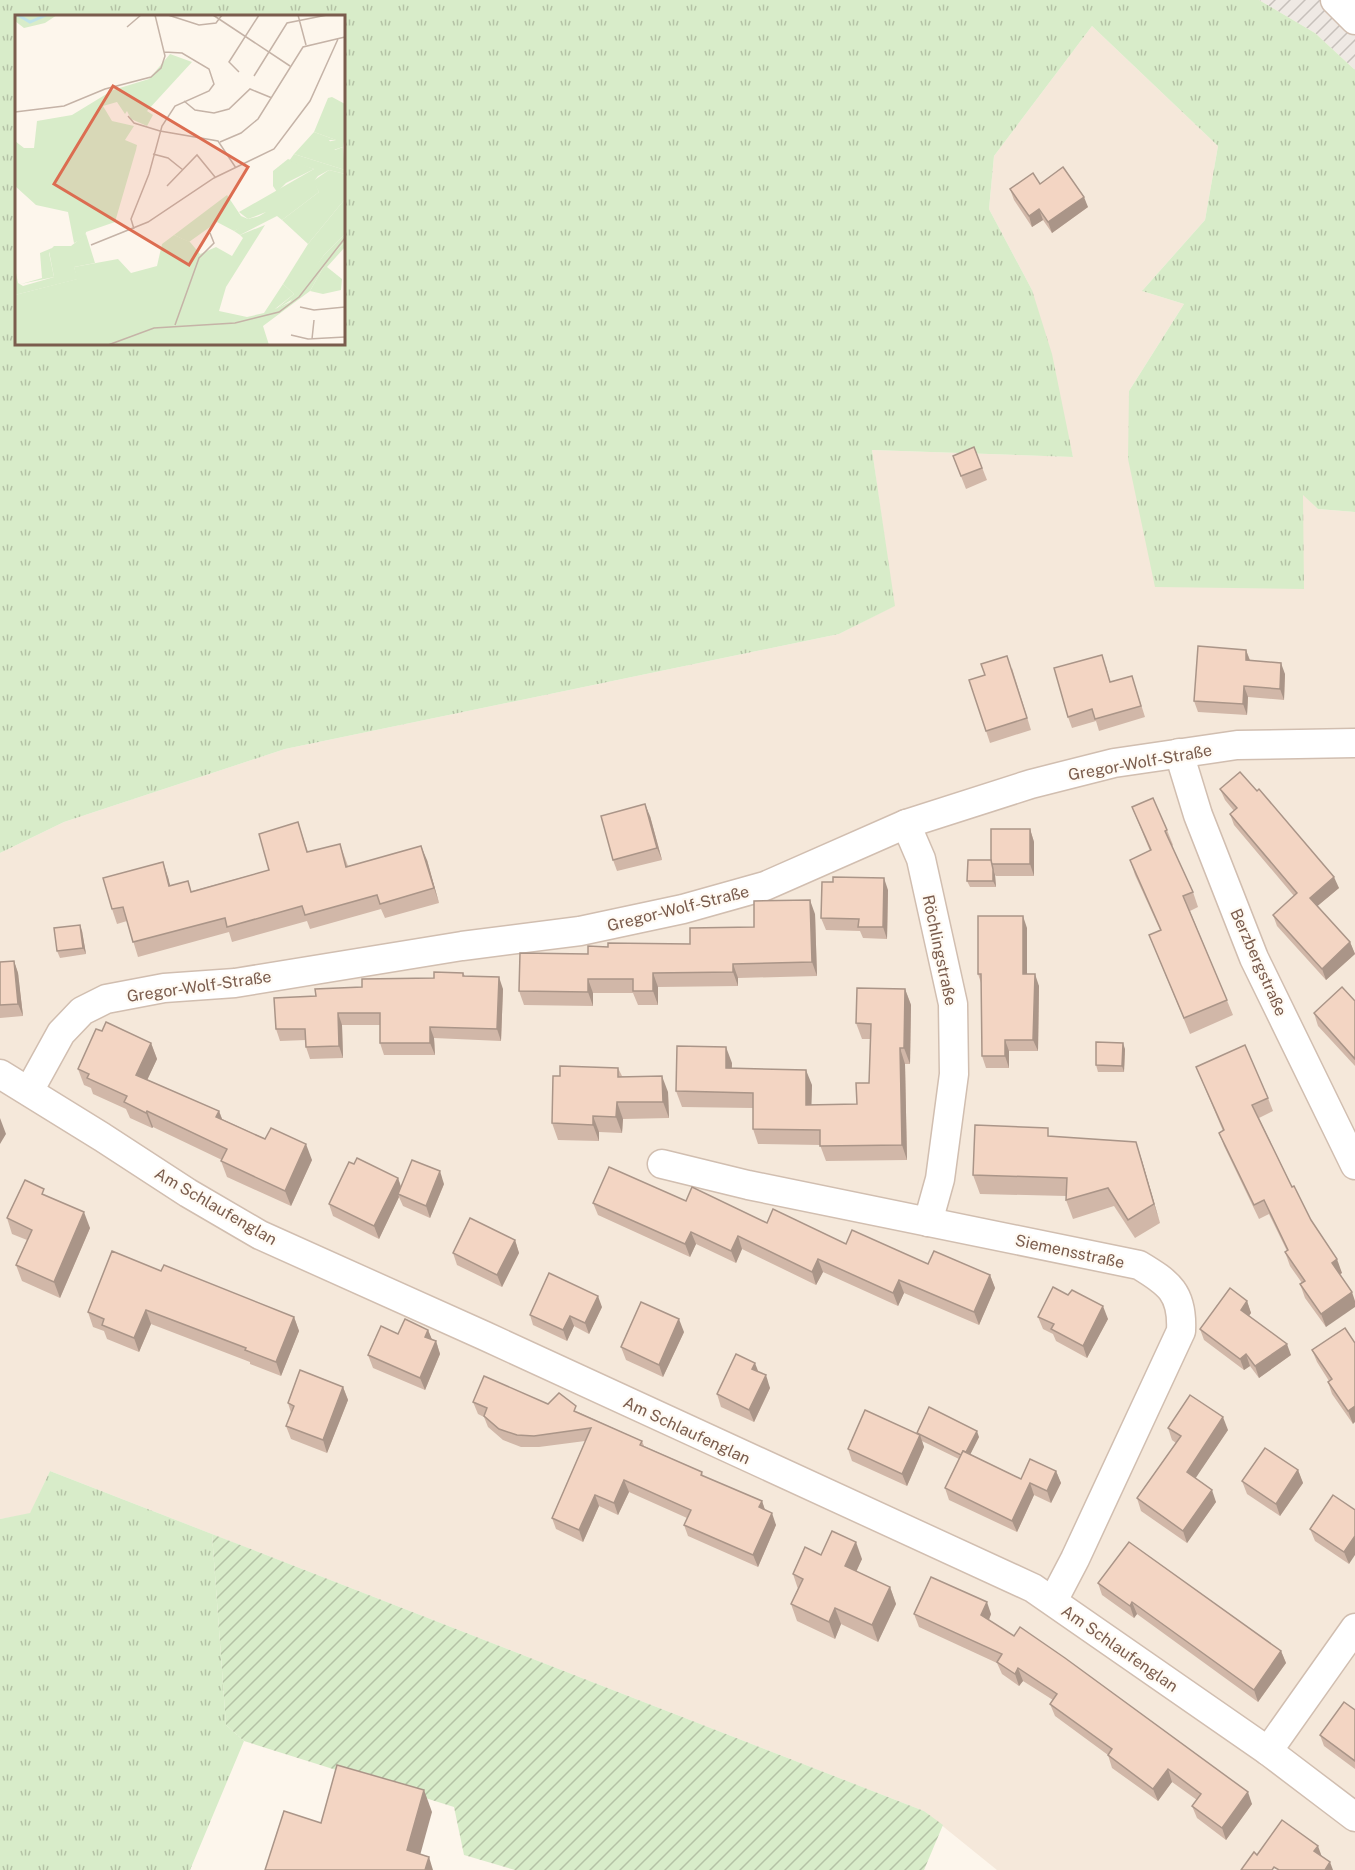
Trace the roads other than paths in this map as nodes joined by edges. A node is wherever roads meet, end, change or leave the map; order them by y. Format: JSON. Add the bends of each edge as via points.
{"nodes":[{"id":1,"x":1335,"y":0,"type":"edge"},
{"id":2,"x":1355,"y":20,"type":"edge"},
{"id":3,"x":1355,"y":743,"type":"edge"},
{"id":4,"x":1179,"y":753,"type":"junction"},
{"id":5,"x":906,"y":824,"type":"junction"},
{"id":6,"x":0,"y":1074,"type":"edge"},
{"id":7,"x":29,"y":1091,"type":"junction"},
{"id":8,"x":662,"y":1164,"type":"dead end"},
{"id":9,"x":1355,"y":1165,"type":"edge"},
{"id":10,"x":928,"y":1222,"type":"junction"},
{"id":11,"x":1053,"y":1601,"type":"junction"},
{"id":12,"x":1355,"y":1628,"type":"edge"},
{"id":13,"x":1268,"y":1750,"type":"junction"},
{"id":14,"x":1355,"y":1817,"type":"edge"}],
"edges":[{"from":1,"to":2,"type":"street"},
{"from":3,"to":4,"type":"street","name":"Gregor-Wolf-Straße","via":[[1237,745]]},
{"from":4,"to":5,"type":"street","name":"Gregor-Wolf-Straße","via":[[1114,763],[1031,784]]},
{"from":4,"to":9,"type":"street","name":"Berzbergstraße","via":[[1198,815],[1254,958]]},
{"from":5,"to":7,"type":"street","name":"Gregor-Wolf-Straße","via":[[765,886],[672,912],[580,931],[106,999],[82,1011],[61,1033]]},
{"from":5,"to":10,"type":"street","name":"Röchlingstraße","via":[[921,859],[953,1004],[954,1074],[940,1179]]},
{"from":6,"to":7,"type":"street","name":"Am Schlaufenglan"},
{"from":7,"to":11,"type":"street","name":"Am Schlaufenglan","via":[[260,1235],[996,1570]]},
{"from":8,"to":10,"type":"street","name":"Siemensstraße"},
{"from":10,"to":11,"type":"street","name":"Siemensstraße","via":[[1139,1265],[1162,1279],[1182,1312],[1182,1330]]},
{"from":11,"to":13,"type":"street","name":"Am Schlaufenglan"},
{"from":12,"to":13,"type":"street"},
{"from":13,"to":14,"type":"street","name":"Am Schlaufenglan"}]}
